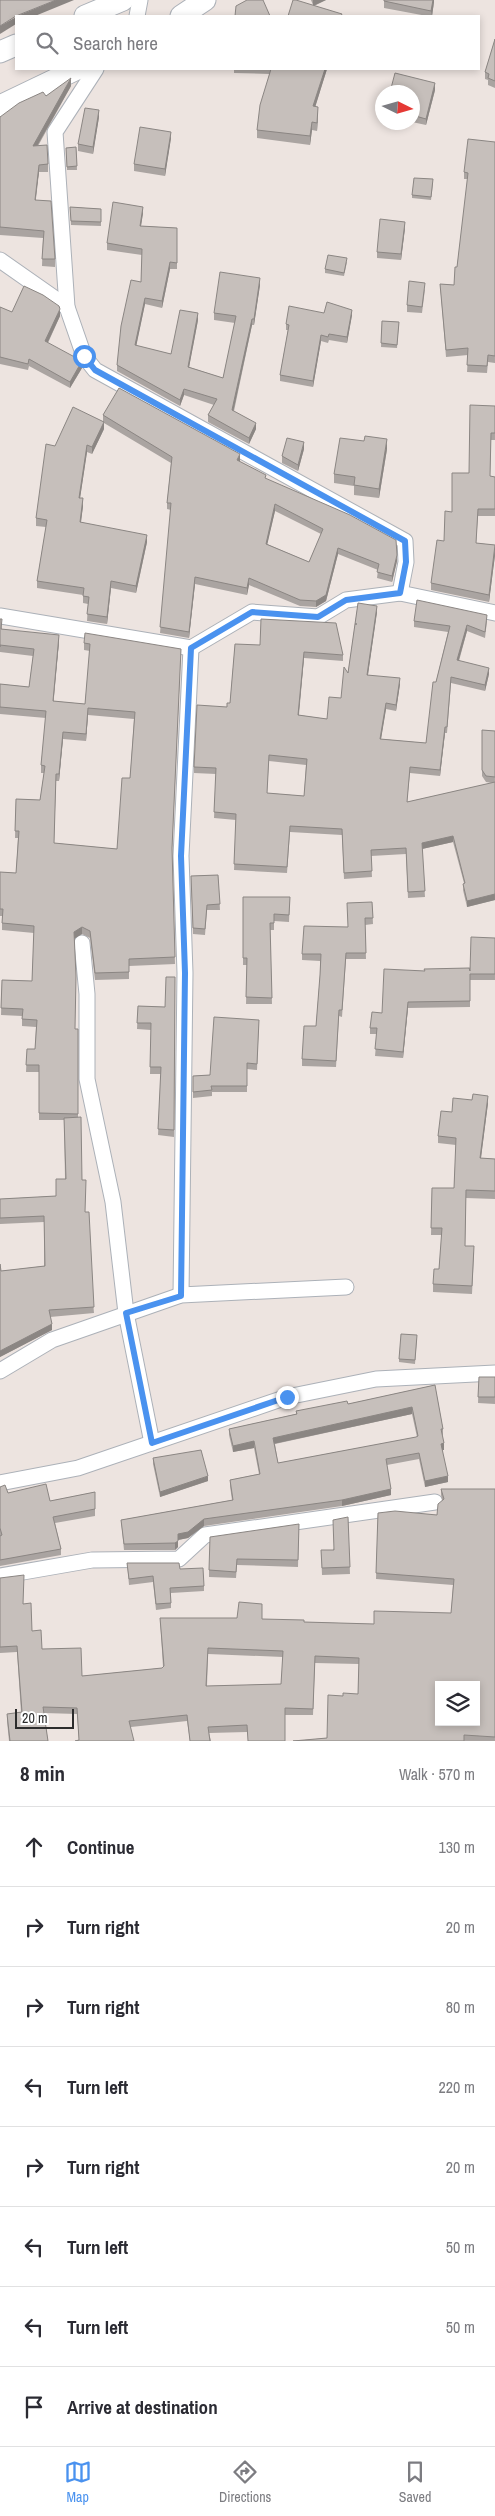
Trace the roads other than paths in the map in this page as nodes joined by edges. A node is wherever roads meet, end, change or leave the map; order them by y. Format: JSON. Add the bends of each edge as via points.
{"nodes":[{"id":1,"x":123,"y":0,"type":"edge"},
{"id":2,"x":140,"y":0,"type":"edge"},
{"id":3,"x":202,"y":1,"type":"edge"},
{"id":4,"x":87,"y":15,"type":"edge"},
{"id":5,"x":137,"y":15,"type":"edge"},
{"id":6,"x":182,"y":15,"type":"edge"},
{"id":7,"x":15,"y":45,"type":"edge"},
{"id":8,"x":0,"y":52,"type":"edge"},
{"id":9,"x":75,"y":70,"type":"edge"},
{"id":10,"x":95,"y":70,"type":"edge"},
{"id":11,"x":0,"y":106,"type":"edge"},
{"id":12,"x":0,"y":260,"type":"edge"},
{"id":13,"x":67,"y":307,"type":"junction"},
{"id":14,"x":400,"y":593,"type":"junction"},
{"id":15,"x":495,"y":613,"type":"edge"},
{"id":16,"x":0,"y":616,"type":"edge"},
{"id":17,"x":191,"y":648,"type":"junction"},
{"id":18,"x":82,"y":943,"type":"dead end"},
{"id":19,"x":346,"y":1287,"type":"dead end"},
{"id":20,"x":181,"y":1296,"type":"junction"},
{"id":21,"x":126,"y":1313,"type":"junction"},
{"id":22,"x":0,"y":1372,"type":"edge"},
{"id":23,"x":495,"y":1374,"type":"edge"},
{"id":24,"x":152,"y":1443,"type":"junction"},
{"id":25,"x":0,"y":1483,"type":"edge"},
{"id":26,"x":435,"y":1502,"type":"dead end"},
{"id":27,"x":0,"y":1576,"type":"edge"}],
"edges":[{"from":1,"to":4,"type":"main road"},
{"from":2,"to":5,"type":"street"},
{"from":3,"to":6,"type":"main road"},
{"from":7,"to":8,"type":"main road"},
{"from":9,"to":11,"type":"main road"},
{"from":10,"to":13,"type":"street","via":[[56,132]]},
{"from":12,"to":13,"type":"street"},
{"from":13,"to":14,"type":"street","via":[[84,356],[95,370],[405,541],[406,562]]},
{"from":14,"to":15,"type":"street"},
{"from":14,"to":17,"type":"street","via":[[346,600],[318,617],[252,612]]},
{"from":16,"to":17,"type":"street"},
{"from":17,"to":20,"type":"street","via":[[181,856],[185,973]]},
{"from":18,"to":21,"type":"street","via":[[87,994],[86,1079],[113,1202]]},
{"from":19,"to":20,"type":"street"},
{"from":20,"to":21,"type":"street"},
{"from":21,"to":22,"type":"street","via":[[52,1340]]},
{"from":21,"to":24,"type":"street"},
{"from":23,"to":24,"type":"street","via":[[368,1381],[287,1397]]},
{"from":24,"to":25,"type":"street","via":[[78,1468]]},
{"from":26,"to":27,"type":"street","via":[[205,1536],[179,1559],[92,1560]]}]}
